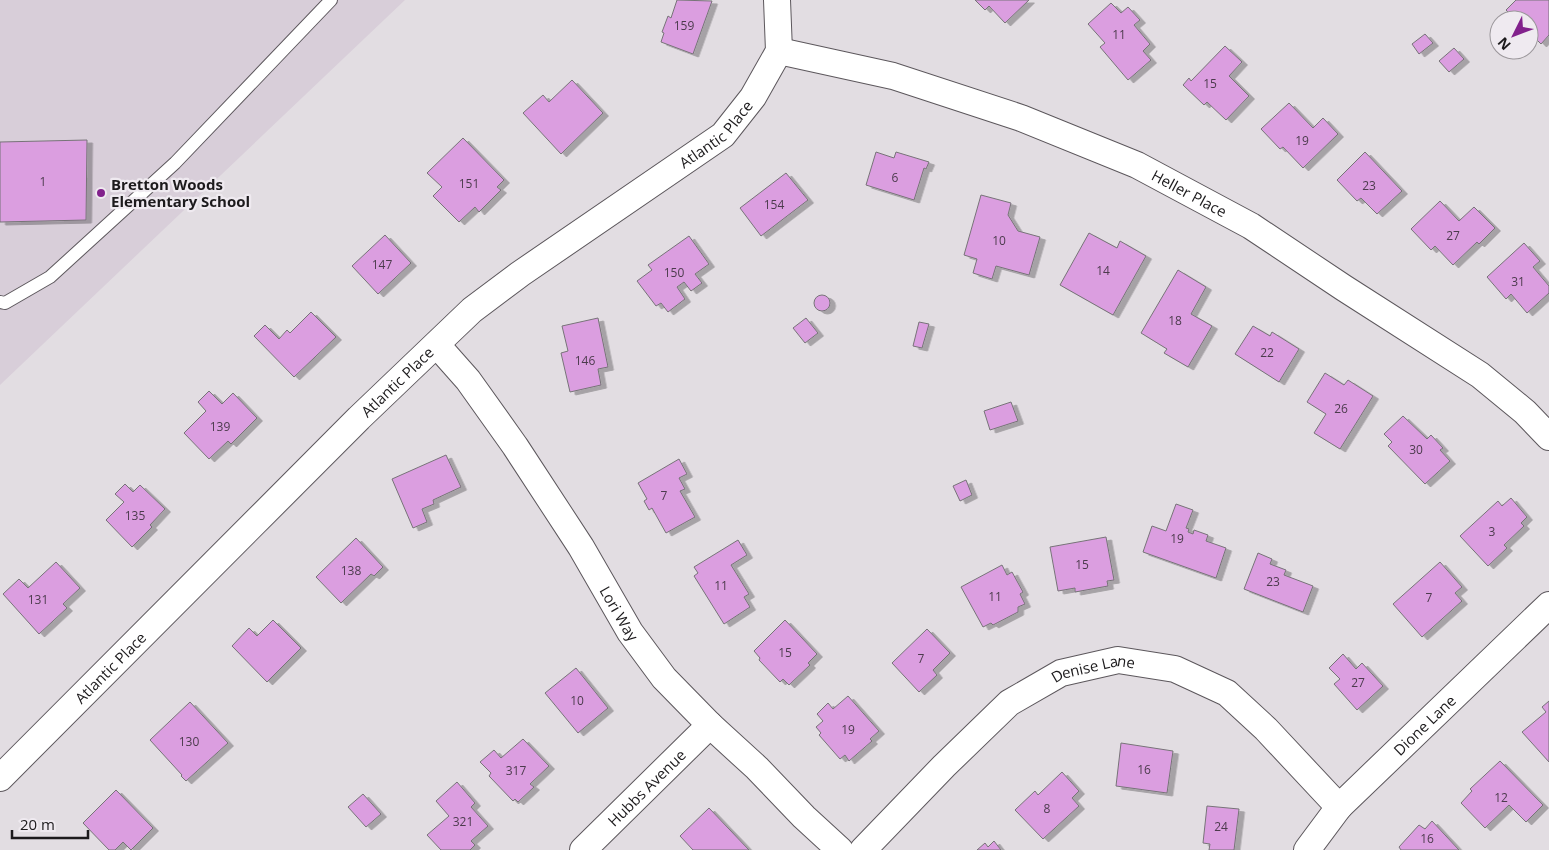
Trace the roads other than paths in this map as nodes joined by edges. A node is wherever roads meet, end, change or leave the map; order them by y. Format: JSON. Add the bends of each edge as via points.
{"nodes":[{"id":1,"x":331,"y":0,"type":"edge"},
{"id":2,"x":777,"y":0,"type":"edge"},
{"id":3,"x":778,"y":51,"type":"junction"},
{"id":4,"x":0,"y":302,"type":"edge"},
{"id":5,"x":437,"y":345,"type":"junction"},
{"id":6,"x":1549,"y":437,"type":"edge"},
{"id":7,"x":1549,"y":605,"type":"edge"},
{"id":8,"x":710,"y":726,"type":"junction"},
{"id":9,"x":0,"y":778,"type":"edge"},
{"id":10,"x":1339,"y":807,"type":"junction"},
{"id":11,"x":583,"y":850,"type":"edge"},
{"id":12,"x":840,"y":850,"type":"edge"},
{"id":13,"x":863,"y":850,"type":"edge"},
{"id":14,"x":1307,"y":850,"type":"edge"}],
"edges":[{"from":1,"to":4,"type":"lane","via":[[175,163],[80,250],[50,276],[5,303]]},
{"from":2,"to":3,"type":"street","name":"Atlantic Place"},
{"from":3,"to":5,"type":"street","name":"Atlantic Place","via":[[753,97],[723,134],[520,274],[472,310]]},
{"from":3,"to":6,"type":"street","name":"Heller Place","via":[[893,76],[1020,118],[1137,165],[1251,226],[1480,375]]},
{"from":5,"to":8,"type":"street","name":"Lori Way","via":[[468,380],[515,446],[581,546],[630,632],[664,678]]},
{"from":5,"to":9,"type":"street","name":"Atlantic Place","via":[[359,418]]},
{"from":7,"to":10,"type":"street","name":"Dione Lane"},
{"from":8,"to":11,"type":"street","name":"Hubbs Avenue"},
{"from":8,"to":12,"type":"street","name":"Lori Way"},
{"from":10,"to":13,"type":"street","name":"Denise Lane","via":[[1227,692],[1175,669],[1118,660],[1061,673],[1009,703]]},
{"from":10,"to":14,"type":"street","name":"Dione Lane"}]}
